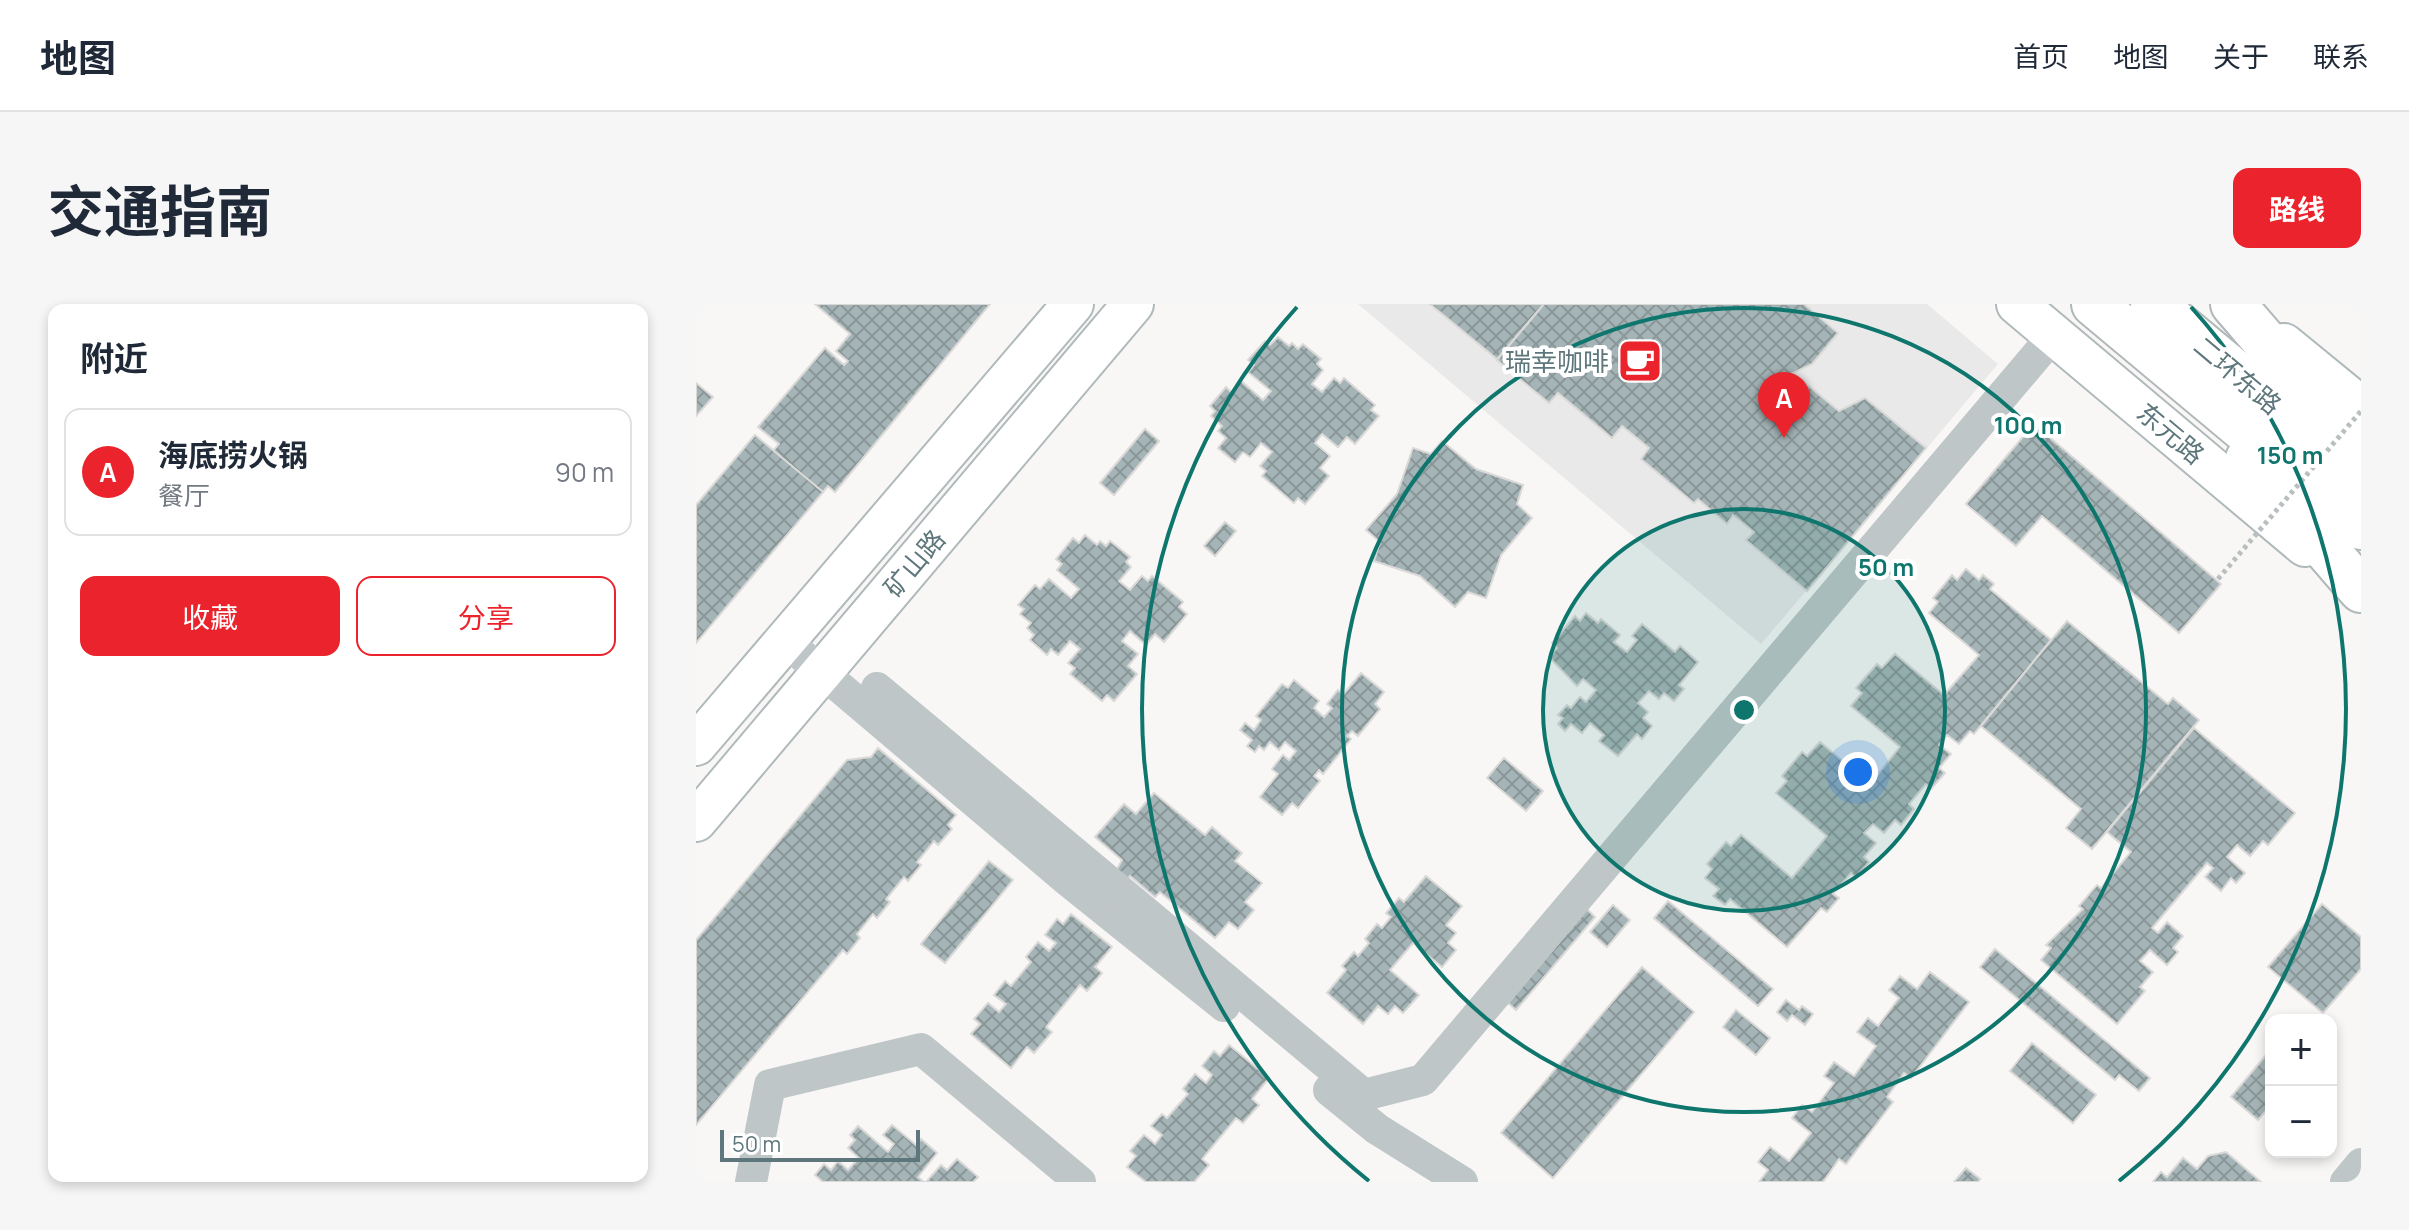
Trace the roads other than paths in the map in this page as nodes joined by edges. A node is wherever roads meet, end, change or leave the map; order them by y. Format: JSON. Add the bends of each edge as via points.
{"nodes":[{"id":1,"x":1073,"y":304,"type":"edge"},
{"id":2,"x":1133,"y":304,"type":"edge"},
{"id":3,"x":2017,"y":304,"type":"edge"},
{"id":4,"x":2094,"y":304,"type":"edge"},
{"id":5,"x":2153,"y":304,"type":"edge"},
{"id":6,"x":2234,"y":304,"type":"edge"},
{"id":7,"x":2054,"y":335,"type":"junction"},
{"id":8,"x":2165,"y":363,"type":"junction"},
{"id":9,"x":2361,"y":409,"type":"edge"},
{"id":10,"x":2361,"y":453,"type":"edge"},
{"id":11,"x":2361,"y":477,"type":"edge"},
{"id":12,"x":2361,"y":527,"type":"edge"},
{"id":13,"x":2361,"y":591,"type":"edge"},
{"id":14,"x":784,"y":640,"type":"junction"},
{"id":15,"x":821,"y":673,"type":"junction"},
{"id":16,"x":877,"y":688,"type":"dead end"},
{"id":17,"x":696,"y":745,"type":"edge"},
{"id":18,"x":696,"y":821,"type":"edge"},
{"id":19,"x":2361,"y":1164,"type":"edge"},
{"id":20,"x":751,"y":1182,"type":"edge"},
{"id":21,"x":1080,"y":1182,"type":"edge"},
{"id":22,"x":1462,"y":1182,"type":"edge"},
{"id":23,"x":2346,"y":1182,"type":"edge"}],
"edges":[{"from":1,"to":14,"type":"main road","name":"矿山路"},
{"from":2,"to":15,"type":"main road","name":"矿山路"},
{"from":3,"to":7,"type":"main road","name":"东元路"},
{"from":4,"to":8,"type":"highway"},
{"from":5,"to":11,"type":"highway","name":"二环东路"},
{"from":6,"to":9,"type":"main road"},
{"from":6,"to":10,"type":"highway"},
{"from":7,"to":13,"type":"main road","name":"东元路"},
{"from":7,"to":16,"type":"street","via":[[1423,1080],[1364,1095]]},
{"from":8,"to":12,"type":"highway"},
{"from":8,"to":13,"type":"highway"},
{"from":14,"to":15,"type":"street"},
{"from":14,"to":17,"type":"main road","name":"矿山路"},
{"from":15,"to":18,"type":"main road","name":"矿山路"},
{"from":15,"to":22,"type":"street","via":[[1377,1129]]},
{"from":19,"to":23,"type":"street"},
{"from":20,"to":21,"type":"street","via":[[770,1085],[921,1049]]}]}
